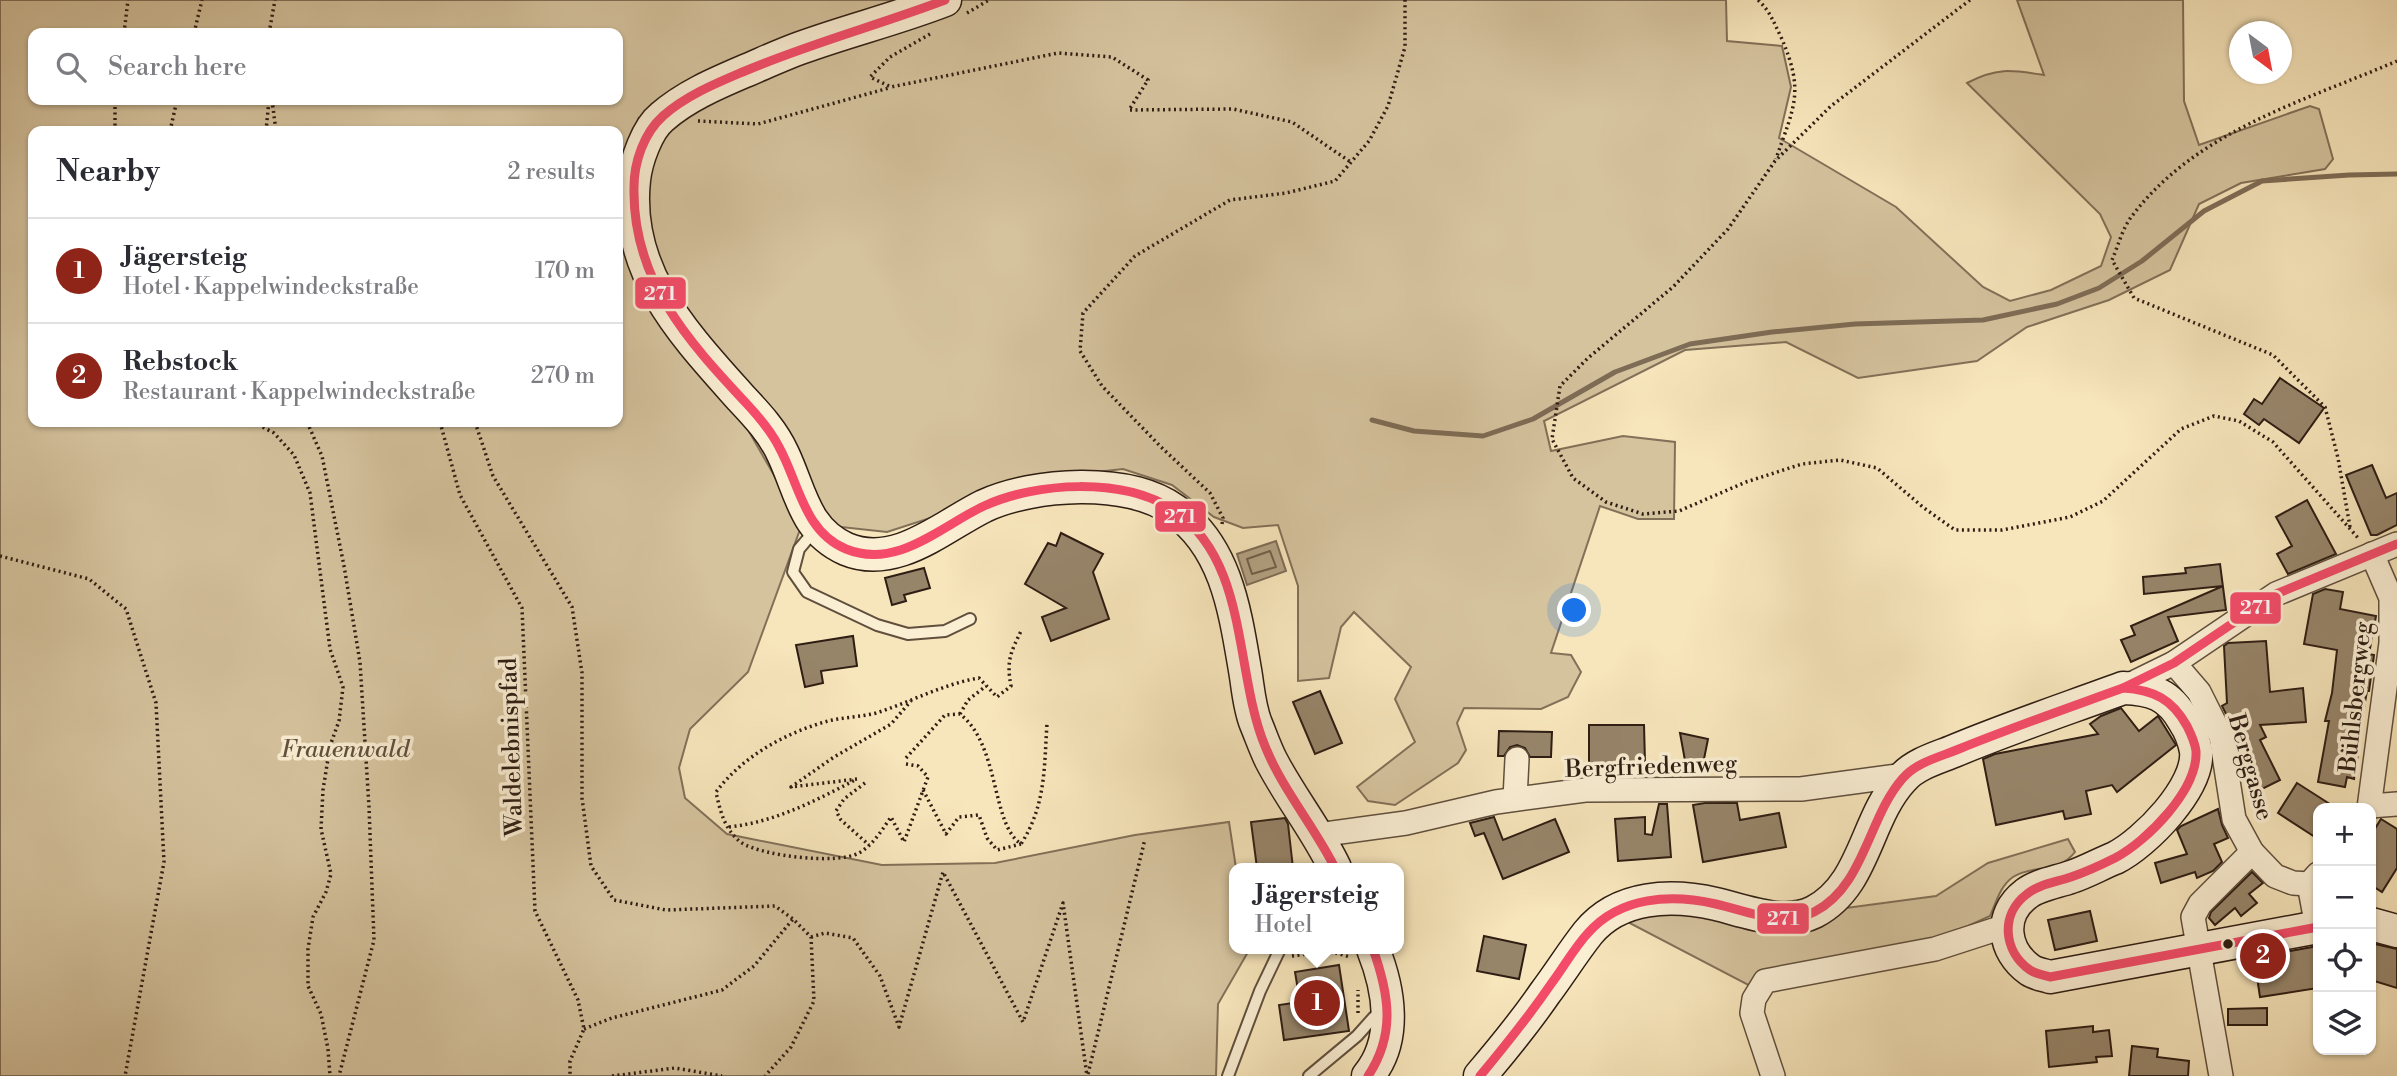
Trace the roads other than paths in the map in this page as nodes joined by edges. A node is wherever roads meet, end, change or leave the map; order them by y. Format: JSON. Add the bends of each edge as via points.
{"nodes":[{"id":1,"x":951,"y":9,"type":"edge"},
{"id":2,"x":816,"y":529,"type":"junction"},
{"id":3,"x":2397,"y":544,"type":"edge"},
{"id":4,"x":2372,"y":554,"type":"junction"},
{"id":5,"x":970,"y":619,"type":"dead end"},
{"id":6,"x":2174,"y":663,"type":"junction"},
{"id":7,"x":2123,"y":688,"type":"junction"},
{"id":8,"x":1517,"y":758,"type":"dead end"},
{"id":9,"x":1905,"y":775,"type":"junction"},
{"id":10,"x":1516,"y":799,"type":"junction"},
{"id":11,"x":2370,"y":803,"type":"edge"},
{"id":12,"x":2397,"y":804,"type":"edge"},
{"id":13,"x":2376,"y":806,"type":"edge"},
{"id":14,"x":2252,"y":852,"type":"junction"},
{"id":15,"x":1326,"y":857,"type":"edge"},
{"id":16,"x":2313,"y":879,"type":"edge"},
{"id":17,"x":2376,"y":925,"type":"edge"},
{"id":18,"x":2006,"y":926,"type":"junction"},
{"id":19,"x":2313,"y":928,"type":"edge"},
{"id":20,"x":2397,"y":931,"type":"edge"},
{"id":21,"x":2198,"y":949,"type":"junction"},
{"id":22,"x":1277,"y":954,"type":"edge"},
{"id":23,"x":1363,"y":954,"type":"edge"},
{"id":24,"x":1388,"y":1013,"type":"junction"},
{"id":25,"x":1228,"y":1076,"type":"edge"},
{"id":26,"x":1309,"y":1076,"type":"edge"},
{"id":27,"x":1368,"y":1076,"type":"edge"},
{"id":28,"x":1480,"y":1076,"type":"edge"},
{"id":29,"x":1773,"y":1076,"type":"edge"},
{"id":30,"x":2221,"y":1076,"type":"edge"}],
"edges":[{"from":1,"to":2,"type":"street","via":[[800,48],[709,87],[660,118],[636,160],[635,234],[645,267],[685,333],[766,425]]},
{"from":2,"to":5,"type":"lane","via":[[799,549],[793,572],[807,592],[908,635],[945,631]]},
{"from":2,"to":15,"type":"street","via":[[851,551],[877,554],[909,547],[984,506],[1015,496],[1101,487],[1125,489],[1164,503],[1199,531],[1216,557],[1233,604],[1253,717],[1271,760]]},
{"from":3,"to":4,"type":"street"},
{"from":4,"to":6,"type":"street","via":[[2276,594]]},
{"from":4,"to":11,"type":"street","name":"Bühlsbergweg","via":[[2390,598],[2390,643]]},
{"from":6,"to":7,"type":"street"},
{"from":6,"to":14,"type":"street","name":"Berggasse","via":[[2199,692],[2221,736],[2234,819]]},
{"from":7,"to":9,"type":"street","via":[[1967,746]]},
{"from":7,"to":18,"type":"street","via":[[2147,689],[2164,696],[2181,714],[2196,753],[2183,792],[2140,842],[2075,876],[2029,892],[2009,913]]},
{"from":8,"to":10,"type":"street"},
{"from":9,"to":10,"type":"street","name":"Bergfriedenweg","via":[[1801,789],[1585,790]]},
{"from":9,"to":28,"type":"street","via":[[1882,807],[1852,877],[1834,898],[1812,913],[1791,918],[1681,898],[1633,903],[1609,914],[1590,931]]},
{"from":10,"to":15,"type":"street","name":"Bergfriedenweg","via":[[1406,823]]},
{"from":12,"to":13,"type":"street"},
{"from":14,"to":16,"type":"street","name":"Berggasse","via":[[2275,876],[2293,883]]},
{"from":14,"to":21,"type":"street","name":"Berggasse","via":[[2200,904],[2193,917]]},
{"from":17,"to":20,"type":"street"},
{"from":18,"to":21,"type":"street","via":[[2009,944],[2019,960],[2033,972],[2050,977]]},
{"from":18,"to":29,"type":"street","via":[[1935,949],[1765,981],[1752,1013]]},
{"from":19,"to":21,"type":"street"},
{"from":21,"to":30,"type":"street","name":"Berggasse"},
{"from":22,"to":25,"type":"lane"},
{"from":23,"to":24,"type":"street","via":[[1382,975]]},
{"from":24,"to":26,"type":"lane","via":[[1374,1017]]},
{"from":24,"to":27,"type":"street","via":[[1385,1048]]}]}
